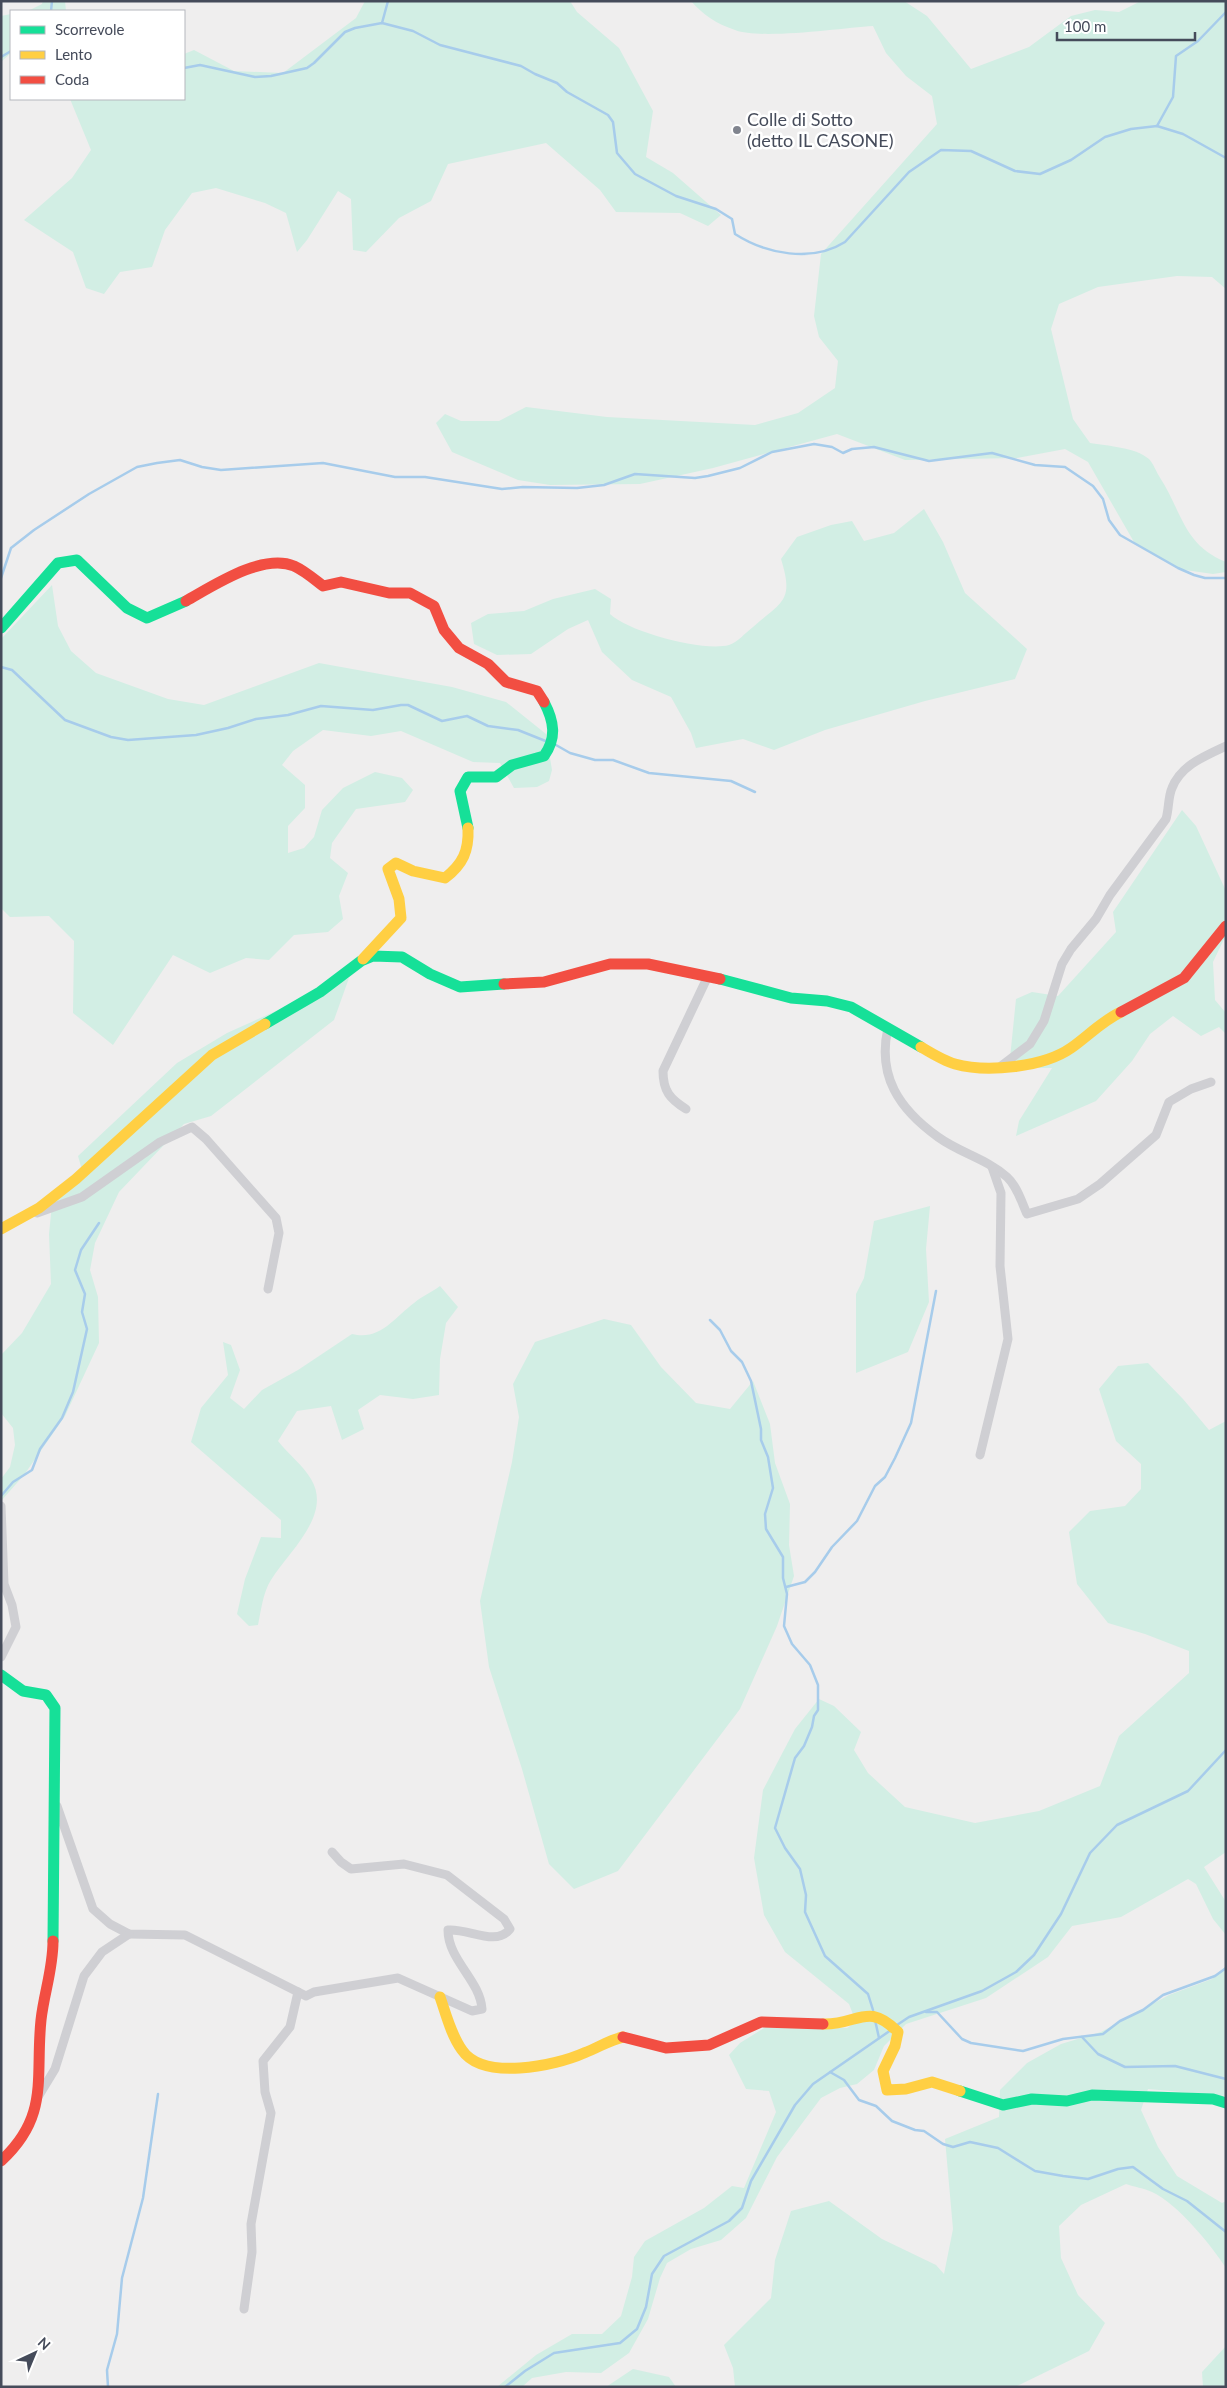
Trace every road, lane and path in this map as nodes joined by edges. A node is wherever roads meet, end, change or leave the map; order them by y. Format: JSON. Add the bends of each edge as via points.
{"nodes":[{"id":1,"x":1,"y":628,"type":"edge"},
{"id":2,"x":1226,"y":746,"type":"edge"},
{"id":3,"x":1226,"y":926,"type":"edge"},
{"id":4,"x":361,"y":961,"type":"junction"},
{"id":5,"x":708,"y":976,"type":"junction"},
{"id":6,"x":888,"y":1028,"type":"junction"},
{"id":7,"x":998,"y":1067,"type":"junction"},
{"id":8,"x":1211,"y":1082,"type":"dead end"},
{"id":9,"x":686,"y":1109,"type":"dead end"},
{"id":10,"x":992,"y":1167,"type":"junction"},
{"id":11,"x":22,"y":1218,"type":"junction"},
{"id":12,"x":1,"y":1229,"type":"edge"},
{"id":13,"x":268,"y":1289,"type":"dead end"},
{"id":14,"x":980,"y":1455,"type":"dead end"},
{"id":15,"x":1,"y":1506,"type":"edge"},
{"id":16,"x":1,"y":1657,"type":"edge"},
{"id":17,"x":1,"y":1675,"type":"edge"},
{"id":18,"x":54,"y":1796,"type":"junction"},
{"id":19,"x":332,"y":1852,"type":"dead end"},
{"id":20,"x":129,"y":1934,"type":"junction"},
{"id":21,"x":298,"y":1992,"type":"junction"},
{"id":22,"x":440,"y":1997,"type":"junction"},
{"id":23,"x":36,"y":2101,"type":"junction"},
{"id":24,"x":1226,"y":2103,"type":"edge"},
{"id":25,"x":1,"y":2161,"type":"edge"},
{"id":26,"x":244,"y":2309,"type":"dead end"}],
"edges":[{"from":1,"to":4,"type":"street","via":[[58,563],[77,560],[127,608],[147,618],[161,615],[232,576],[267,564],[293,565],[323,586],[341,582],[389,593],[410,593],[434,606],[444,630],[459,648],[488,664],[506,682],[537,691],[552,716],[554,735],[551,748],[544,756],[523,759],[500,771],[496,777],[468,777],[460,791],[470,835],[457,871],[445,878],[413,871],[396,863],[388,869],[399,899],[401,918]]},
{"from":2,"to":7,"type":"street","via":[[1183,770],[1171,790],[1166,819],[1062,964],[1044,1021],[1030,1044]]},
{"from":3,"to":7,"type":"street","via":[[1184,978],[1108,1019],[1070,1049],[1046,1060]]},
{"from":4,"to":5,"type":"street","via":[[384,955],[402,957],[460,987],[544,982],[610,964],[648,964]]},
{"from":4,"to":11,"type":"street","via":[[320,992],[212,1055],[76,1180]]},
{"from":5,"to":6,"type":"street","via":[[791,998],[827,1000],[851,1007]]},
{"from":5,"to":9,"type":"street","via":[[663,1071],[663,1086],[667,1093]]},
{"from":6,"to":7,"type":"street","via":[[954,1064]]},
{"from":6,"to":10,"type":"street","via":[[883,1048],[888,1077],[904,1108],[938,1138]]},
{"from":8,"to":10,"type":"street","via":[[1169,1102],[1156,1135],[1078,1199],[1027,1214],[1009,1178]]},
{"from":10,"to":14,"type":"street","via":[[1001,1193],[1000,1266],[1008,1339]]},
{"from":11,"to":12,"type":"street"},
{"from":11,"to":13,"type":"street","via":[[82,1197],[160,1142],[192,1127],[276,1218],[279,1234]]},
{"from":15,"to":16,"type":"street","via":[[4,1584],[16,1627]]},
{"from":17,"to":18,"type":"street","via":[[23,1691],[46,1695],[55,1708]]},
{"from":18,"to":20,"type":"street","via":[[93,1909],[110,1924]]},
{"from":18,"to":23,"type":"street","via":[[53,1963],[41,2020]]},
{"from":19,"to":22,"type":"street","via":[[351,1868],[404,1864],[447,1875],[504,1919],[510,1929],[496,1938],[458,1929],[448,1930],[448,1940],[481,2000],[482,2009],[472,2012]]},
{"from":20,"to":21,"type":"street","via":[[185,1935]]},
{"from":20,"to":23,"type":"street","via":[[102,1952],[84,1976],[54,2069]]},
{"from":21,"to":22,"type":"street","via":[[306,1996],[398,1978]]},
{"from":21,"to":26,"type":"street","via":[[290,2026],[263,2061],[271,2112],[251,2224],[252,2252]]},
{"from":22,"to":24,"type":"street","via":[[462,2051],[476,2062],[495,2069],[537,2066],[583,2054],[626,2036],[666,2048],[708,2045],[761,2022],[837,2024],[870,2014],[885,2019],[898,2032],[896,2046],[883,2071],[887,2090],[932,2082],[1003,2105],[1032,2099],[1067,2101],[1092,2095],[1213,2099]]},
{"from":23,"to":25,"type":"street","via":[[32,2121],[15,2148]]}]}
